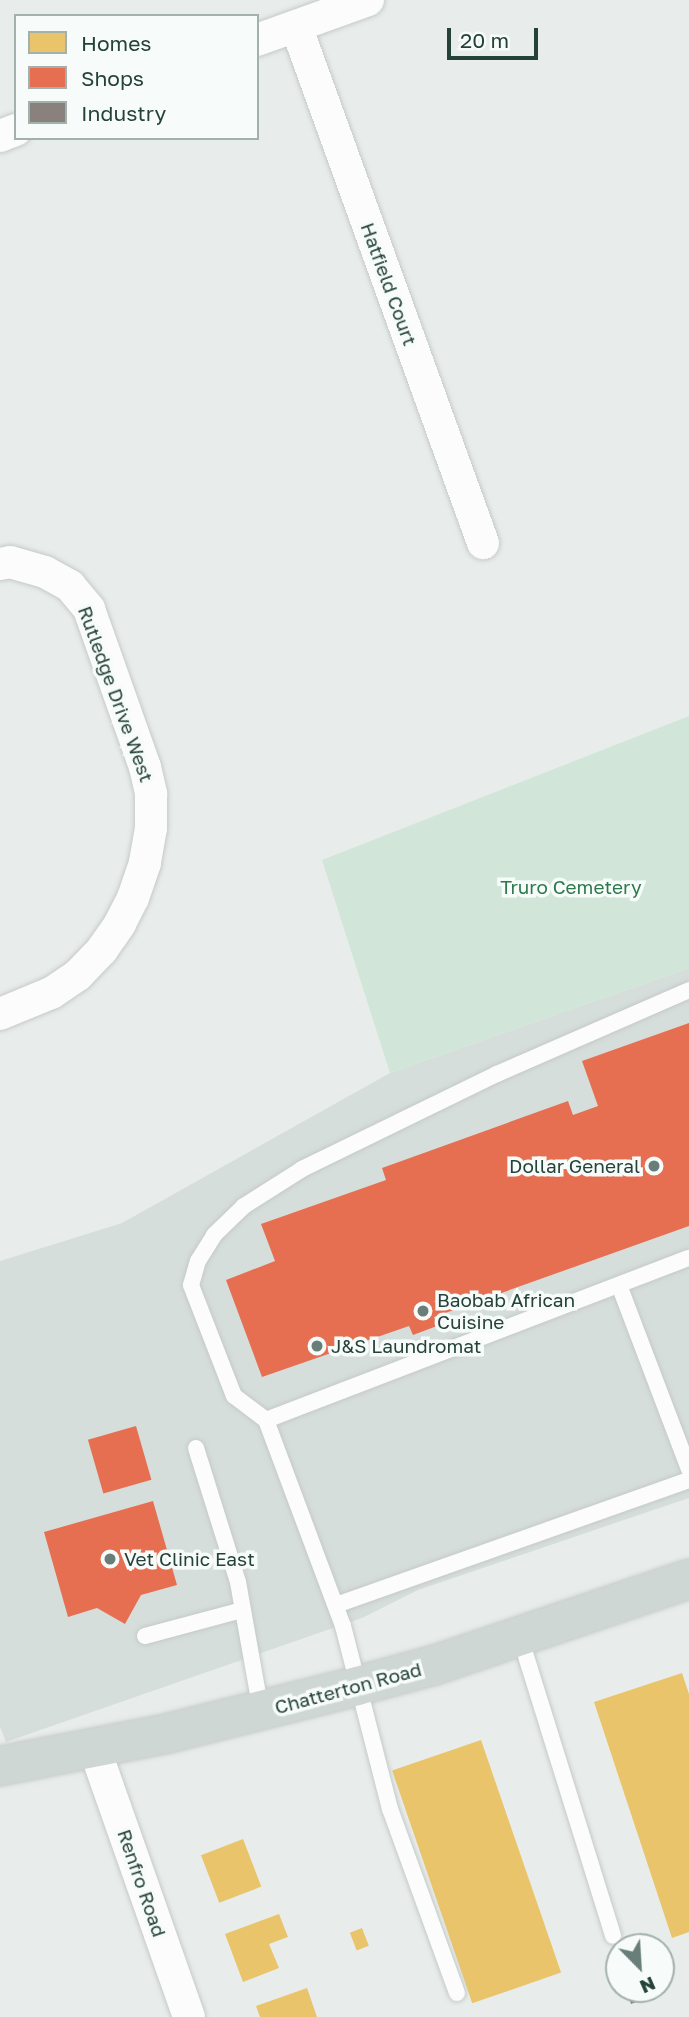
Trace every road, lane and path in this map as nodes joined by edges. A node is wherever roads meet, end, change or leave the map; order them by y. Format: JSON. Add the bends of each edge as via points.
{"nodes":[{"id":1,"x":368,"y":0,"type":"edge"},
{"id":2,"x":296,"y":26,"type":"junction"},
{"id":3,"x":259,"y":39,"type":"edge"},
{"id":4,"x":483,"y":542,"type":"dead end"},
{"id":5,"x":0,"y":564,"type":"edge"},
{"id":6,"x":689,"y":990,"type":"edge"},
{"id":7,"x":0,"y":1014,"type":"edge"},
{"id":8,"x":689,"y":1258,"type":"edge"},
{"id":9,"x":619,"y":1285,"type":"junction"},
{"id":10,"x":266,"y":1420,"type":"junction"},
{"id":11,"x":196,"y":1448,"type":"dead end"},
{"id":12,"x":689,"y":1469,"type":"edge"},
{"id":13,"x":689,"y":1480,"type":"edge"},
{"id":14,"x":689,"y":1579,"type":"edge"},
{"id":15,"x":335,"y":1605,"type":"junction"},
{"id":16,"x":242,"y":1610,"type":"junction"},
{"id":17,"x":145,"y":1636,"type":"dead end"},
{"id":18,"x":520,"y":1637,"type":"junction"},
{"id":19,"x":357,"y":1686,"type":"junction"},
{"id":20,"x":261,"y":1711,"type":"junction"},
{"id":21,"x":95,"y":1749,"type":"junction"},
{"id":22,"x":0,"y":1766,"type":"edge"},
{"id":23,"x":611,"y":1933,"type":"edge"},
{"id":24,"x":457,"y":1993,"type":"dead end"},
{"id":25,"x":189,"y":2017,"type":"edge"}],
"edges":[{"from":1,"to":2,"type":"street"},
{"from":2,"to":3,"type":"street"},
{"from":2,"to":4,"type":"street","name":"Hatfield Court"},
{"from":5,"to":7,"type":"street","name":"Rutledge Drive West","via":[[10,562],[46,572],[70,586],[89,609],[151,794],[145,863],[120,924],[78,975],[51,993]]},
{"from":6,"to":10,"type":"lane","via":[[497,1074],[302,1169],[244,1206],[214,1236],[198,1261],[191,1284],[234,1396]]},
{"from":8,"to":9,"type":"lane"},
{"from":9,"to":10,"type":"lane"},
{"from":9,"to":12,"type":"lane"},
{"from":10,"to":15,"type":"lane"},
{"from":11,"to":16,"type":"lane"},
{"from":13,"to":15,"type":"lane"},
{"from":14,"to":18,"type":"main road","name":"Chatterton Road"},
{"from":15,"to":19,"type":"lane"},
{"from":16,"to":17,"type":"lane"},
{"from":16,"to":20,"type":"lane"},
{"from":18,"to":19,"type":"main road","name":"Chatterton Road"},
{"from":18,"to":23,"type":"lane"},
{"from":19,"to":20,"type":"main road","name":"Chatterton Road"},
{"from":19,"to":24,"type":"lane","via":[[390,1808]]},
{"from":20,"to":21,"type":"main road","name":"Chatterton Road"},
{"from":21,"to":22,"type":"main road","name":"Chatterton Road"},
{"from":21,"to":25,"type":"street","name":"Renfro Road"}]}
